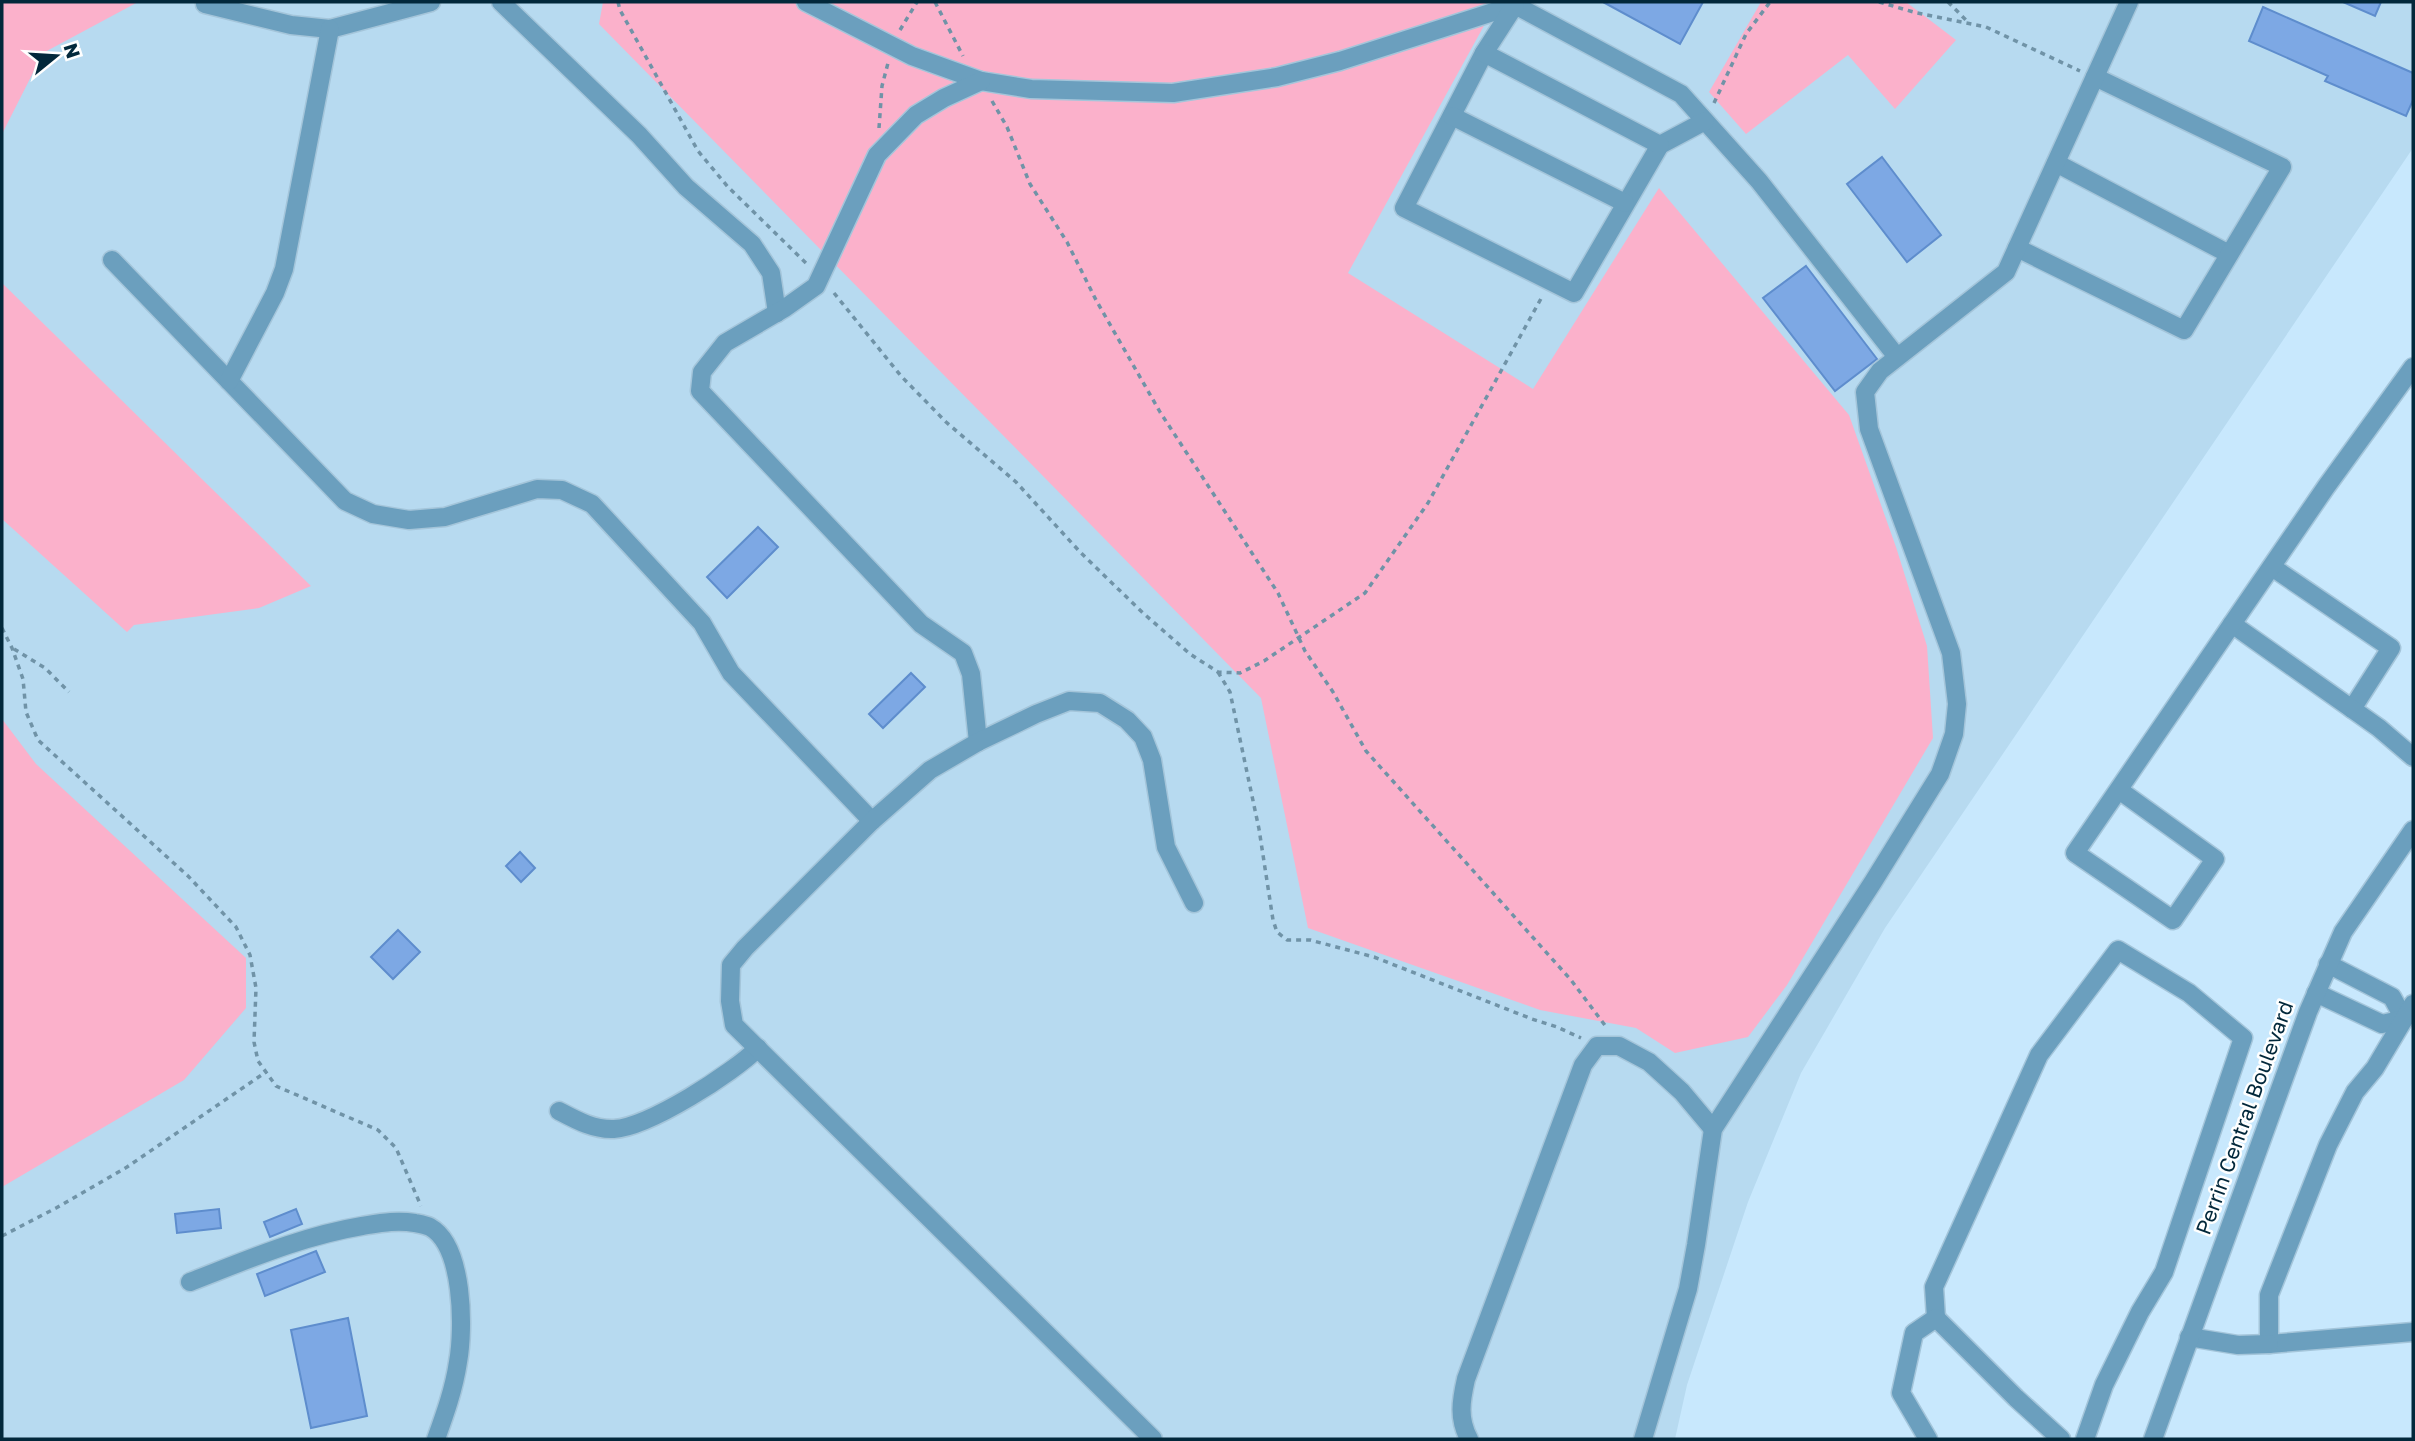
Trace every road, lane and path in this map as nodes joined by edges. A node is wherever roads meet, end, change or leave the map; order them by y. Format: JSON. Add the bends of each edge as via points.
{"nodes":[{"id":1,"x":431,"y":2,"type":"edge"},
{"id":2,"x":501,"y":2,"type":"edge"},
{"id":3,"x":618,"y":2,"type":"edge"},
{"id":4,"x":806,"y":2,"type":"edge"},
{"id":5,"x":917,"y":2,"type":"edge"},
{"id":6,"x":935,"y":2,"type":"edge"},
{"id":7,"x":1770,"y":2,"type":"edge"},
{"id":8,"x":1880,"y":2,"type":"edge"},
{"id":9,"x":1948,"y":2,"type":"edge"},
{"id":10,"x":2129,"y":2,"type":"edge"},
{"id":11,"x":205,"y":4,"type":"dead end"},
{"id":12,"x":1515,"y":5,"type":"junction"},
{"id":13,"x":1969,"y":24,"type":"junction"},
{"id":14,"x":330,"y":29,"type":"junction"},
{"id":15,"x":892,"y":46,"type":"junction"},
{"id":16,"x":1484,"y":52,"type":"junction"},
{"id":17,"x":2095,"y":77,"type":"junction"},
{"id":18,"x":981,"y":81,"type":"junction"},
{"id":19,"x":1452,"y":116,"type":"junction"},
{"id":20,"x":1705,"y":121,"type":"junction"},
{"id":21,"x":1660,"y":145,"type":"junction"},
{"id":22,"x":877,"y":155,"type":"junction"},
{"id":23,"x":2056,"y":163,"type":"junction"},
{"id":24,"x":1625,"y":203,"type":"junction"},
{"id":25,"x":2017,"y":248,"type":"junction"},
{"id":26,"x":2229,"y":254,"type":"junction"},
{"id":27,"x":112,"y":260,"type":"dead end"},
{"id":28,"x":821,"y":277,"type":"junction"},
{"id":29,"x":1551,"y":282,"type":"junction"},
{"id":30,"x":777,"y":313,"type":"junction"},
{"id":31,"x":1897,"y":357,"type":"junction"},
{"id":32,"x":2413,"y":367,"type":"edge"},
{"id":33,"x":229,"y":381,"type":"junction"},
{"id":34,"x":2272,"y":567,"type":"junction"},
{"id":35,"x":2232,"y":624,"type":"junction"},
{"id":36,"x":2,"y":628,"type":"edge"},
{"id":37,"x":1298,"y":637,"type":"junction"},
{"id":38,"x":12,"y":648,"type":"junction"},
{"id":39,"x":1218,"y":672,"type":"junction"},
{"id":40,"x":69,"y":691,"type":"dead end"},
{"id":41,"x":2352,"y":709,"type":"junction"},
{"id":42,"x":978,"y":742,"type":"junction"},
{"id":43,"x":2413,"y":757,"type":"edge"},
{"id":44,"x":2119,"y":790,"type":"junction"},
{"id":45,"x":872,"y":821,"type":"junction"},
{"id":46,"x":2413,"y":830,"type":"edge"},
{"id":47,"x":1194,"y":903,"type":"dead end"},
{"id":48,"x":2328,"y":964,"type":"junction"},
{"id":49,"x":2316,"y":993,"type":"junction"},
{"id":50,"x":2409,"y":1011,"type":"edge"},
{"id":51,"x":1597,"y":1046,"type":"junction"},
{"id":52,"x":1619,"y":1046,"type":"junction"},
{"id":53,"x":758,"y":1048,"type":"junction"},
{"id":54,"x":266,"y":1072,"type":"junction"},
{"id":55,"x":559,"y":1111,"type":"dead end"},
{"id":56,"x":1713,"y":1129,"type":"junction"},
{"id":57,"x":430,"y":1226,"type":"junction"},
{"id":58,"x":2,"y":1236,"type":"edge"},
{"id":59,"x":190,"y":1282,"type":"dead end"},
{"id":60,"x":1936,"y":1318,"type":"junction"},
{"id":61,"x":2413,"y":1332,"type":"edge"},
{"id":62,"x":2189,"y":1336,"type":"junction"},
{"id":63,"x":2269,"y":1344,"type":"junction"},
{"id":64,"x":436,"y":1439,"type":"edge"},
{"id":65,"x":1153,"y":1439,"type":"edge"},
{"id":66,"x":1469,"y":1439,"type":"edge"},
{"id":67,"x":1643,"y":1439,"type":"edge"},
{"id":68,"x":1928,"y":1439,"type":"edge"},
{"id":69,"x":2061,"y":1439,"type":"edge"},
{"id":70,"x":2085,"y":1439,"type":"edge"},
{"id":71,"x":2153,"y":1439,"type":"edge"}],
"edges":[{"from":1,"to":14,"type":"street"},
{"from":2,"to":30,"type":"street","via":[[639,135],[686,187],[752,244],[771,273]]},
{"from":3,"to":28,"type":"path","via":[[698,151],[728,187]]},
{"from":4,"to":15,"type":"street"},
{"from":5,"to":15,"type":"path"},
{"from":6,"to":18,"type":"path"},
{"from":7,"to":20,"type":"path","via":[[1746,34]]},
{"from":8,"to":13,"type":"path"},
{"from":9,"to":13,"type":"path"},
{"from":10,"to":17,"type":"street"},
{"from":11,"to":14,"type":"street","via":[[290,25]]},
{"from":12,"to":16,"type":"street"},
{"from":12,"to":18,"type":"street","via":[[1277,78],[1173,93],[1031,89]]},
{"from":12,"to":20,"type":"street","via":[[1681,94]]},
{"from":13,"to":17,"type":"path","via":[[1986,27]]},
{"from":14,"to":33,"type":"street","via":[[284,268]]},
{"from":15,"to":18,"type":"street"},
{"from":15,"to":22,"type":"path","via":[[882,86]]},
{"from":16,"to":19,"type":"street"},
{"from":16,"to":21,"type":"street"},
{"from":17,"to":23,"type":"street"},
{"from":17,"to":26,"type":"street","via":[[2282,167]]},
{"from":18,"to":22,"type":"street","via":[[916,115]]},
{"from":18,"to":37,"type":"path","via":[[1007,127],[1030,184],[1096,300],[1160,412],[1278,593]]},
{"from":19,"to":24,"type":"street"},
{"from":19,"to":29,"type":"street","via":[[1404,208]]},
{"from":20,"to":21,"type":"street"},
{"from":20,"to":31,"type":"street","via":[[1759,181]]},
{"from":21,"to":24,"type":"street"},
{"from":22,"to":28,"type":"street"},
{"from":23,"to":25,"type":"street"},
{"from":23,"to":26,"type":"street"},
{"from":24,"to":29,"type":"street","via":[[1574,293]]},
{"from":25,"to":26,"type":"street","via":[[2184,330]]},
{"from":25,"to":31,"type":"street","via":[[2006,272]]},
{"from":27,"to":33,"type":"street"},
{"from":28,"to":30,"type":"street","via":[[816,286]]},
{"from":28,"to":39,"type":"path","via":[[901,376],[946,422],[1016,482],[1143,613]]},
{"from":29,"to":37,"type":"path","via":[[1428,503],[1365,593]]},
{"from":30,"to":42,"type":"street","via":[[725,343],[702,372],[700,391],[921,624],[963,653],[971,674]]},
{"from":31,"to":56,"type":"street","via":[[1865,392],[1869,429],[1951,653],[1957,704],[1954,734],[1940,774]]},
{"from":32,"to":34,"type":"street"},
{"from":33,"to":45,"type":"street","via":[[345,501],[373,514],[409,520],[445,517],[537,489],[562,490],[592,504],[702,623],[731,673]]},
{"from":34,"to":35,"type":"street"},
{"from":34,"to":41,"type":"street","via":[[2391,648]]},
{"from":35,"to":41,"type":"street"},
{"from":35,"to":44,"type":"street"},
{"from":36,"to":38,"type":"path"},
{"from":37,"to":39,"type":"path","via":[[1240,673]]},
{"from":37,"to":52,"type":"path","via":[[1366,751],[1571,980]]},
{"from":38,"to":40,"type":"path","via":[[45,668]]},
{"from":38,"to":54,"type":"path","via":[[23,679],[26,712],[38,740],[188,876],[236,927],[250,955],[256,988],[254,1042]]},
{"from":39,"to":51,"type":"path","via":[[1230,692],[1277,932],[1287,940],[1310,940],[1374,957]]},
{"from":41,"to":43,"type":"street"},
{"from":42,"to":45,"type":"street","via":[[930,770]]},
{"from":42,"to":47,"type":"street","via":[[1069,701],[1100,703],[1127,720],[1143,737],[1152,760],[1166,847]]},
{"from":44,"to":44,"type":"street","via":[[2075,853],[2174,920],[2215,859]]},
{"from":45,"to":53,"type":"street","via":[[732,965],[734,1025]]},
{"from":46,"to":48,"type":"street","name":"Perrin Central Boulevard","via":[[2343,932]]},
{"from":48,"to":49,"type":"street","name":"Perrin Central Boulevard"},
{"from":48,"to":50,"type":"street"},
{"from":49,"to":50,"type":"street","via":[[2382,1024]]},
{"from":49,"to":62,"type":"street","name":"Perrin Central Boulevard"},
{"from":50,"to":63,"type":"street","via":[[2355,1092],[2328,1144],[2269,1295]]},
{"from":51,"to":52,"type":"street"},
{"from":51,"to":66,"type":"street","via":[[1583,1066],[1466,1379],[1460,1406]]},
{"from":52,"to":56,"type":"street","via":[[1649,1062]]},
{"from":53,"to":55,"type":"street","via":[[733,1069],[638,1124],[614,1129],[585,1125]]},
{"from":53,"to":65,"type":"street"},
{"from":54,"to":57,"type":"path","via":[[276,1086],[378,1130],[396,1148]]},
{"from":54,"to":58,"type":"path","via":[[127,1167]]},
{"from":56,"to":67,"type":"street","via":[[1688,1289]]},
{"from":57,"to":59,"type":"street","via":[[398,1220],[339,1230],[296,1241]]},
{"from":57,"to":64,"type":"street","via":[[444,1240],[455,1263],[460,1292],[459,1360]]},
{"from":60,"to":68,"type":"street","via":[[1914,1333],[1901,1393]]},
{"from":60,"to":69,"type":"street"},
{"from":60,"to":70,"type":"street","via":[[1934,1287],[2039,1055],[2118,950],[2189,993],[2243,1038],[2164,1272],[2104,1385]]},
{"from":61,"to":63,"type":"street"},
{"from":62,"to":63,"type":"street","via":[[2238,1345]]},
{"from":62,"to":71,"type":"street","name":"Perrin Central Boulevard"}]}
